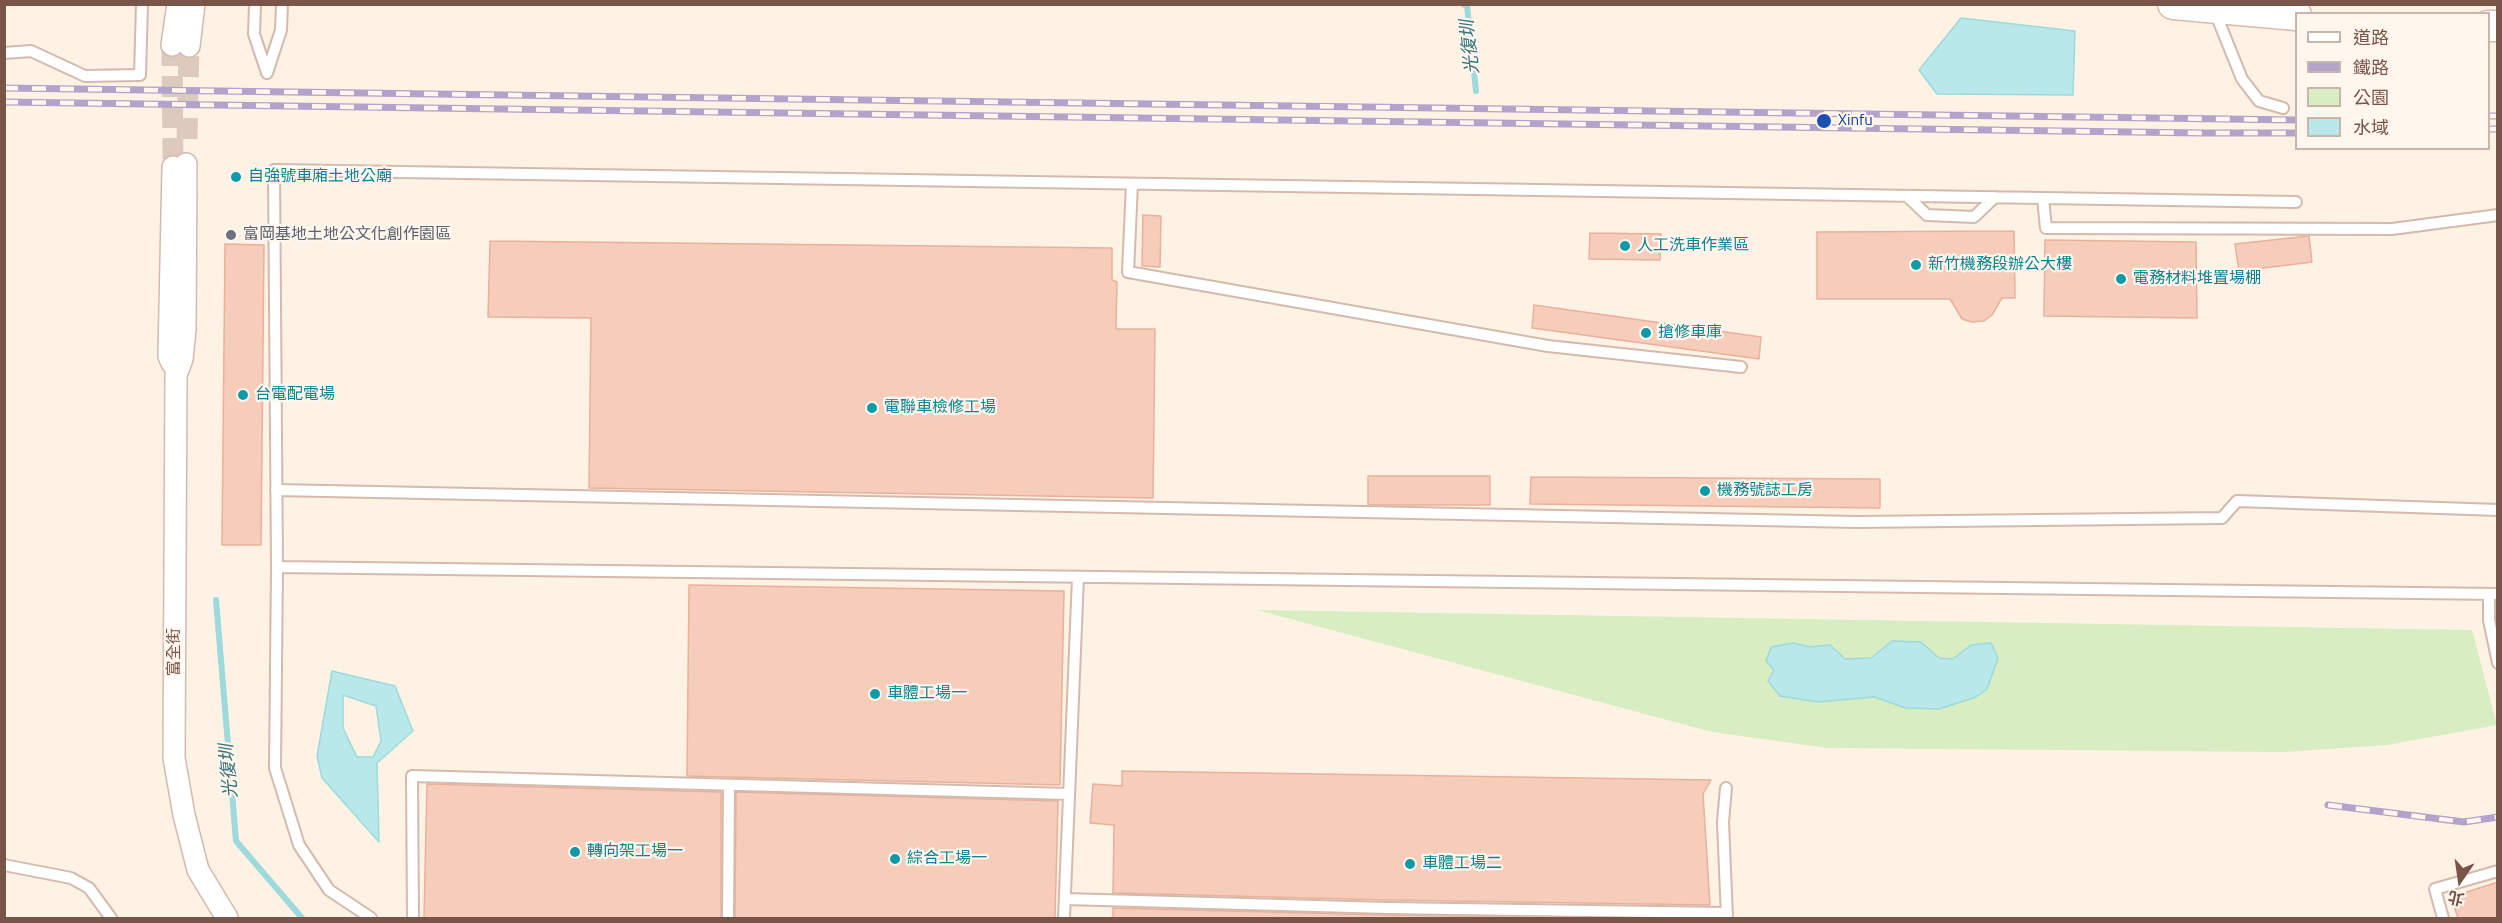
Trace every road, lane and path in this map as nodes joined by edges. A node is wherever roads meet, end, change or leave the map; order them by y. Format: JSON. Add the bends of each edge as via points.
{"nodes":[{"id":1,"x":142,"y":4,"type":"edge"},
{"id":2,"x":178,"y":4,"type":"edge"},
{"id":3,"x":194,"y":4,"type":"edge"},
{"id":4,"x":255,"y":4,"type":"edge"},
{"id":5,"x":282,"y":4,"type":"edge"},
{"id":6,"x":2173,"y":4,"type":"edge"},
{"id":7,"x":2214,"y":9,"type":"junction"},
{"id":8,"x":2295,"y":15,"type":"edge"},
{"id":9,"x":4,"y":53,"type":"edge"},
{"id":10,"x":2283,"y":108,"type":"dead end"},
{"id":11,"x":180,"y":164,"type":"tunnel mouth"},
{"id":12,"x":1132,"y":184,"type":"junction"},
{"id":13,"x":1907,"y":196,"type":"junction"},
{"id":14,"x":1995,"y":197,"type":"junction"},
{"id":15,"x":2043,"y":198,"type":"junction"},
{"id":16,"x":2296,"y":202,"type":"dead end"},
{"id":17,"x":2498,"y":215,"type":"edge"},
{"id":18,"x":1741,"y":367,"type":"dead end"},
{"id":19,"x":276,"y":490,"type":"junction"},
{"id":20,"x":2498,"y":510,"type":"edge"},
{"id":21,"x":277,"y":567,"type":"junction"},
{"id":22,"x":1078,"y":577,"type":"junction"},
{"id":23,"x":2493,"y":594,"type":"edge"},
{"id":24,"x":2498,"y":663,"type":"edge"},
{"id":25,"x":729,"y":785,"type":"junction"},
{"id":26,"x":1726,"y":788,"type":"dead end"},
{"id":27,"x":1070,"y":794,"type":"junction"},
{"id":28,"x":4,"y":865,"type":"edge"},
{"id":29,"x":2498,"y":871,"type":"edge"},
{"id":30,"x":1065,"y":899,"type":"junction"},
{"id":31,"x":1388,"y":913,"type":"edge"},
{"id":32,"x":1727,"y":916,"type":"edge"},
{"id":33,"x":111,"y":918,"type":"edge"},
{"id":34,"x":227,"y":918,"type":"edge"},
{"id":35,"x":371,"y":918,"type":"edge"},
{"id":36,"x":413,"y":918,"type":"edge"},
{"id":37,"x":728,"y":918,"type":"edge"},
{"id":38,"x":1064,"y":918,"type":"edge"},
{"id":39,"x":2443,"y":918,"type":"edge"}],
"edges":[{"from":1,"to":9,"type":"lane","via":[[140,75],[85,76],[31,51]]},
{"from":2,"to":3,"type":"street","via":[[181,46]]},
{"from":4,"to":5,"type":"lane","via":[[254,34],[267,73],[281,30]]},
{"from":6,"to":7,"type":"street"},
{"from":7,"to":8,"type":"street"},
{"from":7,"to":10,"type":"lane","via":[[2242,79],[2259,101]]},
{"from":11,"to":34,"type":"street","name":"富全街","via":[[185,330],[176,375],[174,758],[198,870]]},
{"from":12,"to":13,"type":"lane"},
{"from":12,"to":18,"type":"lane","via":[[1128,272],[1548,346]]},
{"from":12,"to":19,"type":"lane","via":[[274,170]]},
{"from":13,"to":14,"type":"lane"},
{"from":13,"to":14,"type":"lane","via":[[1927,215],[1974,217]]},
{"from":14,"to":15,"type":"lane"},
{"from":15,"to":16,"type":"lane"},
{"from":15,"to":17,"type":"lane","via":[[2046,228],[2392,229]]},
{"from":19,"to":20,"type":"lane","via":[[1857,522],[2222,518],[2237,501]]},
{"from":19,"to":21,"type":"lane"},
{"from":21,"to":22,"type":"lane"},
{"from":21,"to":35,"type":"lane","via":[[275,768],[299,845],[329,890]]},
{"from":22,"to":23,"type":"lane"},
{"from":22,"to":27,"type":"lane"},
{"from":23,"to":24,"type":"lane","via":[[2489,620]]},
{"from":25,"to":27,"type":"lane"},
{"from":25,"to":36,"type":"lane","via":[[412,776]]},
{"from":25,"to":37,"type":"lane"},
{"from":26,"to":32,"type":"lane","via":[[1723,822]]},
{"from":27,"to":30,"type":"lane"},
{"from":28,"to":33,"type":"lane","via":[[71,878],[89,888]]},
{"from":29,"to":39,"type":"lane","via":[[2435,889]]},
{"from":30,"to":31,"type":"lane"},
{"from":30,"to":38,"type":"lane"},
{"from":31,"to":32,"type":"lane"}]}
